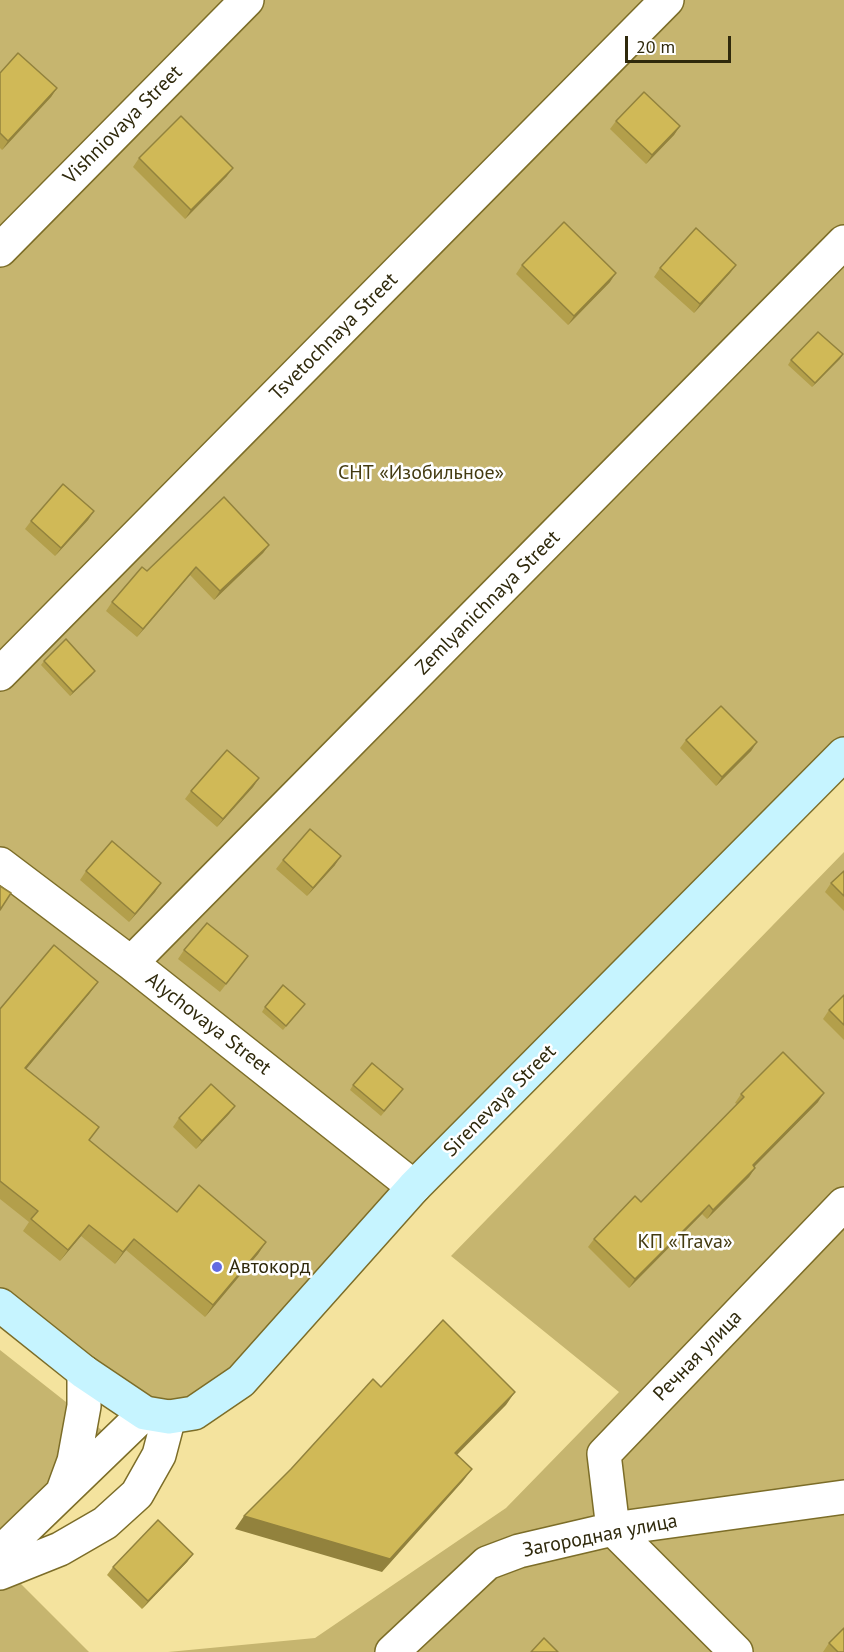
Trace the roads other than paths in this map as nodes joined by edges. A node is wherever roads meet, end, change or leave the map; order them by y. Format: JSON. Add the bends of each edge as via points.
{"nodes":[{"id":1,"x":247,"y":0,"type":"edge"},
{"id":2,"x":667,"y":0,"type":"edge"},
{"id":3,"x":844,"y":242,"type":"edge"},
{"id":4,"x":0,"y":249,"type":"edge"},
{"id":5,"x":0,"y":674,"type":"edge"},
{"id":6,"x":844,"y":754,"type":"edge"},
{"id":7,"x":0,"y":864,"type":"edge"},
{"id":8,"x":131,"y":963,"type":"junction"},
{"id":9,"x":414,"y":1188,"type":"junction"},
{"id":10,"x":844,"y":1204,"type":"edge"},
{"id":11,"x":0,"y":1305,"type":"edge"},
{"id":12,"x":84,"y":1372,"type":"junction"},
{"id":13,"x":157,"y":1415,"type":"junction"},
{"id":14,"x":62,"y":1493,"type":"junction"},
{"id":15,"x":844,"y":1497,"type":"edge"},
{"id":16,"x":613,"y":1529,"type":"junction"},
{"id":17,"x":0,"y":1553,"type":"edge"},
{"id":18,"x":0,"y":1573,"type":"edge"},
{"id":19,"x":392,"y":1652,"type":"edge"},
{"id":20,"x":736,"y":1652,"type":"edge"}],
"edges":[{"from":1,"to":4,"type":"street","name":"Vishniovaya Street"},
{"from":2,"to":5,"type":"street","name":"Tsvetochnaya Street"},
{"from":3,"to":8,"type":"street","name":"Zemlyanichnaya Street"},
{"from":6,"to":9,"type":"street","name":"Sirenevaya Street"},
{"from":7,"to":8,"type":"street","name":"Alychovaya Street"},
{"from":8,"to":9,"type":"street","name":"Alychovaya Street"},
{"from":9,"to":13,"type":"street","name":"Sirenevaya Street","via":[[241,1381],[194,1413]]},
{"from":10,"to":16,"type":"street","name":"Речная улица","via":[[604,1454]]},
{"from":11,"to":12,"type":"street"},
{"from":12,"to":13,"type":"street"},
{"from":12,"to":14,"type":"street","via":[[84,1406],[74,1461]]},
{"from":13,"to":14,"type":"street"},
{"from":13,"to":18,"type":"street","via":[[159,1455],[137,1494],[105,1523],[60,1549]]},
{"from":14,"to":17,"type":"street"},
{"from":15,"to":16,"type":"street","name":"Загородная улица"},
{"from":16,"to":19,"type":"street","name":"Загородная улица","via":[[519,1551],[487,1563]]},
{"from":16,"to":20,"type":"street"}]}
